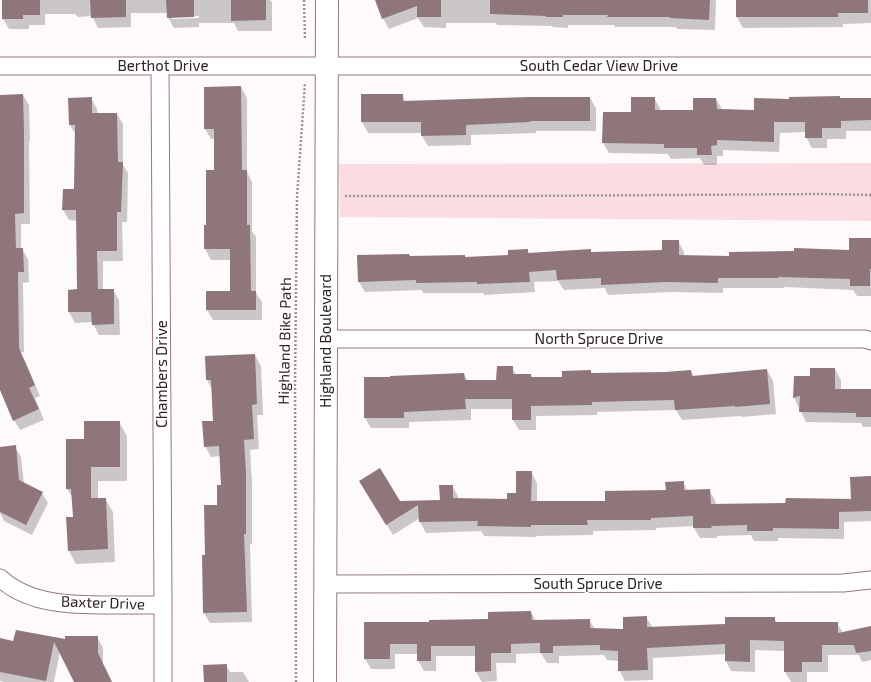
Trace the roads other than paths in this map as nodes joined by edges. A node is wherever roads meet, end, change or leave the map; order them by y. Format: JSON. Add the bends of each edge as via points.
{"nodes":[{"id":1,"x":327,"y":0,"type":"edge"},
{"id":2,"x":0,"y":66,"type":"edge"},
{"id":3,"x":160,"y":66,"type":"junction"},
{"id":4,"x":316,"y":66,"type":"junction"},
{"id":5,"x":871,"y":66,"type":"edge"},
{"id":6,"x":326,"y":339,"type":"junction"},
{"id":7,"x":871,"y":341,"type":"edge"},
{"id":8,"x":0,"y":578,"type":"edge"},
{"id":9,"x":871,"y":580,"type":"edge"},
{"id":10,"x":325,"y":584,"type":"junction"},
{"id":11,"x":163,"y":605,"type":"junction"},
{"id":12,"x":163,"y":682,"type":"edge"},
{"id":13,"x":325,"y":682,"type":"edge"}],
"edges":[{"from":1,"to":4,"type":"main road","name":"Highland Boulevard"},
{"from":2,"to":3,"type":"street","name":"Berthot Drive"},
{"from":3,"to":4,"type":"street","name":"Berthot Drive"},
{"from":3,"to":11,"type":"street","name":"Chambers Drive"},
{"from":4,"to":5,"type":"street","name":"South Cedar View Drive"},
{"from":4,"to":6,"type":"main road","name":"Highland Boulevard","via":[[326,196]]},
{"from":6,"to":7,"type":"street","name":"North Spruce Drive"},
{"from":6,"to":10,"type":"main road","name":"Highland Boulevard"},
{"from":8,"to":11,"type":"street","name":"Baxter Drive","via":[[22,593],[48,601],[81,605]]},
{"from":9,"to":10,"type":"street","name":"South Spruce Drive","via":[[835,583]]},
{"from":10,"to":13,"type":"main road","name":"Highland Boulevard"},
{"from":11,"to":12,"type":"street","name":"Chambers Drive"}]}
